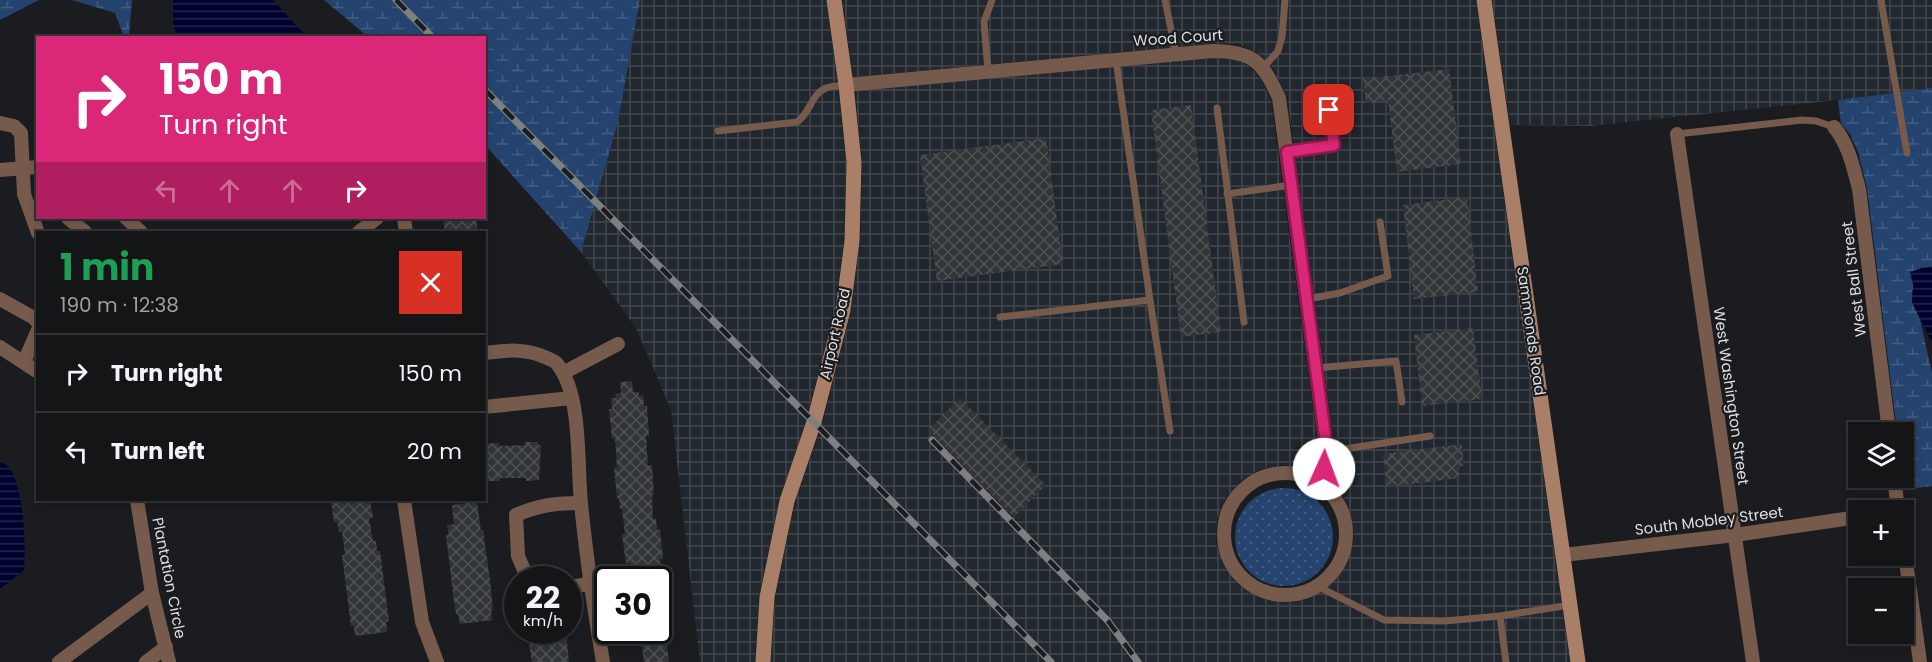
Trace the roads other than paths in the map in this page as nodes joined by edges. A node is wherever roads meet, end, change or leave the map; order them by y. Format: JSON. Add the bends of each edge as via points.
{"nodes":[{"id":1,"x":834,"y":0,"type":"edge"},
{"id":2,"x":992,"y":0,"type":"edge"},
{"id":3,"x":1165,"y":0,"type":"edge"},
{"id":4,"x":1285,"y":0,"type":"edge"},
{"id":5,"x":1484,"y":0,"type":"edge"},
{"id":6,"x":1881,"y":0,"type":"edge"},
{"id":7,"x":1176,"y":54,"type":"junction"},
{"id":8,"x":1116,"y":60,"type":"junction"},
{"id":9,"x":1262,"y":69,"type":"junction"},
{"id":10,"x":988,"y":72,"type":"junction"},
{"id":11,"x":846,"y":85,"type":"junction"},
{"id":12,"x":1326,"y":92,"type":"dead end"},
{"id":13,"x":1217,"y":108,"type":"dead end"},
{"id":14,"x":0,"y":123,"type":"edge"},
{"id":15,"x":1834,"y":127,"type":"joint"},
{"id":16,"x":718,"y":131,"type":"dead end"},
{"id":17,"x":1677,"y":134,"type":"joint"},
{"id":18,"x":1287,"y":152,"type":"junction"},
{"id":19,"x":1907,"y":153,"type":"dead end"},
{"id":20,"x":22,"y":167,"type":"junction"},
{"id":21,"x":36,"y":167,"type":"edge"},
{"id":22,"x":0,"y":170,"type":"edge"},
{"id":23,"x":1291,"y":185,"type":"junction"},
{"id":24,"x":1227,"y":194,"type":"junction"},
{"id":25,"x":33,"y":210,"type":"edge"},
{"id":26,"x":69,"y":219,"type":"edge"},
{"id":27,"x":127,"y":219,"type":"edge"},
{"id":28,"x":376,"y":219,"type":"edge"},
{"id":29,"x":1380,"y":222,"type":"dead end"},
{"id":30,"x":38,"y":231,"type":"edge"},
{"id":31,"x":84,"y":231,"type":"edge"},
{"id":32,"x":140,"y":231,"type":"edge"},
{"id":33,"x":363,"y":231,"type":"edge"},
{"id":34,"x":1308,"y":298,"type":"junction"},
{"id":35,"x":0,"y":299,"type":"edge"},
{"id":36,"x":1150,"y":300,"type":"junction"},
{"id":37,"x":1000,"y":317,"type":"dead end"},
{"id":38,"x":36,"y":320,"type":"edge"},
{"id":39,"x":1244,"y":322,"type":"dead end"},
{"id":40,"x":36,"y":335,"type":"edge"},
{"id":41,"x":618,"y":344,"type":"dead end"},
{"id":42,"x":0,"y":347,"type":"edge"},
{"id":43,"x":486,"y":353,"type":"edge"},
{"id":44,"x":24,"y":362,"type":"junction"},
{"id":45,"x":1316,"y":368,"type":"junction"},
{"id":46,"x":36,"y":371,"type":"edge"},
{"id":47,"x":563,"y":373,"type":"junction"},
{"id":48,"x":572,"y":398,"type":"junction"},
{"id":49,"x":1402,"y":402,"type":"dead end"},
{"id":50,"x":486,"y":407,"type":"edge"},
{"id":51,"x":1888,"y":422,"type":"edge"},
{"id":52,"x":1170,"y":431,"type":"dead end"},
{"id":53,"x":1430,"y":436,"type":"dead end"},
{"id":54,"x":1324,"y":452,"type":"junction"},
{"id":55,"x":1323,"y":486,"type":"junction"},
{"id":56,"x":137,"y":501,"type":"edge"},
{"id":57,"x":404,"y":501,"type":"edge"},
{"id":58,"x":581,"y":503,"type":"junction"},
{"id":59,"x":1848,"y":518,"type":"edge"},
{"id":60,"x":1735,"y":535,"type":"junction"},
{"id":61,"x":1563,"y":555,"type":"junction"},
{"id":62,"x":522,"y":566,"type":"edge"},
{"id":63,"x":1907,"y":566,"type":"edge"},
{"id":64,"x":590,"y":584,"type":"junction"},
{"id":65,"x":582,"y":585,"type":"edge"},
{"id":66,"x":1317,"y":586,"type":"junction"},
{"id":67,"x":152,"y":593,"type":"junction"},
{"id":68,"x":1570,"y":605,"type":"junction"},
{"id":69,"x":1500,"y":616,"type":"junction"},
{"id":70,"x":165,"y":646,"type":"junction"},
{"id":71,"x":59,"y":662,"type":"edge"},
{"id":72,"x":146,"y":662,"type":"edge"},
{"id":73,"x":170,"y":662,"type":"edge"},
{"id":74,"x":437,"y":662,"type":"edge"},
{"id":75,"x":603,"y":662,"type":"edge"},
{"id":76,"x":763,"y":662,"type":"edge"},
{"id":77,"x":1506,"y":662,"type":"edge"},
{"id":78,"x":1578,"y":662,"type":"edge"},
{"id":79,"x":1753,"y":662,"type":"edge"},
{"id":80,"x":1920,"y":662,"type":"edge"}],
"edges":[{"from":1,"to":11,"type":"street","name":"Airport Road"},
{"from":2,"to":10,"type":"lane","via":[[984,22]]},
{"from":3,"to":7,"type":"lane"},
{"from":4,"to":9,"type":"lane","via":[[1278,51]]},
{"from":5,"to":61,"type":"street","name":"Sammonds Road"},
{"from":6,"to":19,"type":"lane"},
{"from":7,"to":8,"type":"street","name":"Wood Court"},
{"from":7,"to":9,"type":"street","name":"Wood Court","via":[[1234,51],[1253,59]]},
{"from":8,"to":10,"type":"street","name":"Wood Court"},
{"from":8,"to":36,"type":"lane"},
{"from":9,"to":18,"type":"street","name":"Wood Court","via":[[1279,98]]},
{"from":10,"to":11,"type":"street","name":"Wood Court"},
{"from":11,"to":16,"type":"lane","via":[[826,87],[796,122]]},
{"from":11,"to":76,"type":"street","name":"Airport Road","via":[[854,173],[852,241],[843,310],[814,422],[787,501],[767,597]]},
{"from":12,"to":18,"type":"lane","via":[[1334,145]]},
{"from":13,"to":24,"type":"lane"},
{"from":14,"to":20,"type":"street","via":[[14,126],[21,133]]},
{"from":15,"to":17,"type":"lane","via":[[1802,120]]},
{"from":15,"to":51,"type":"street","name":"West Ball Street","via":[[1850,154],[1859,189]]},
{"from":17,"to":60,"type":"street","name":"West Washington Street"},
{"from":18,"to":23,"type":"street","name":"Wood Court"},
{"from":20,"to":21,"type":"street"},
{"from":20,"to":22,"type":"street"},
{"from":20,"to":25,"type":"street","via":[[24,194]]},
{"from":23,"to":24,"type":"lane"},
{"from":23,"to":34,"type":"street","name":"Wood Court"},
{"from":24,"to":39,"type":"lane"},
{"from":25,"to":30,"type":"street"},
{"from":26,"to":31,"type":"street"},
{"from":27,"to":32,"type":"street"},
{"from":28,"to":33,"type":"street"},
{"from":29,"to":34,"type":"lane","via":[[1388,276],[1340,293]]},
{"from":34,"to":45,"type":"street","name":"Wood Court"},
{"from":35,"to":38,"type":"street"},
{"from":36,"to":37,"type":"lane"},
{"from":36,"to":52,"type":"lane"},
{"from":40,"to":44,"type":"street"},
{"from":41,"to":47,"type":"street"},
{"from":42,"to":44,"type":"street"},
{"from":43,"to":47,"type":"street","via":[[514,349],[538,353],[557,363]]},
{"from":44,"to":46,"type":"street"},
{"from":45,"to":49,"type":"lane","via":[[1396,361]]},
{"from":45,"to":54,"type":"street","name":"Wood Court"},
{"from":47,"to":48,"type":"street"},
{"from":48,"to":50,"type":"street"},
{"from":48,"to":58,"type":"street"},
{"from":53,"to":54,"type":"lane"},
{"from":54,"to":55,"type":"street","name":"Wood Court"},
{"from":55,"to":66,"type":"street","via":[[1344,519],[1346,538],[1341,557]]},
{"from":55,"to":66,"type":"street","via":[[1306,476],[1286,472],[1265,476],[1247,485],[1233,500],[1225,519],[1224,540],[1229,560],[1249,583],[1277,594],[1298,594]]},
{"from":56,"to":67,"type":"street","name":"Plantation Circle"},
{"from":57,"to":74,"type":"street","via":[[422,622]]},
{"from":58,"to":62,"type":"street","via":[[538,506],[516,514],[518,556]]},
{"from":58,"to":64,"type":"street"},
{"from":59,"to":60,"type":"street","name":"South Mobley Street"},
{"from":60,"to":61,"type":"street","name":"South Mobley Street"},
{"from":60,"to":79,"type":"street","name":"West Washington Street"},
{"from":61,"to":68,"type":"street","name":"Sammonds Road"},
{"from":63,"to":80,"type":"street"},
{"from":64,"to":65,"type":"street"},
{"from":64,"to":75,"type":"street"},
{"from":66,"to":69,"type":"lane","via":[[1384,620],[1445,621]]},
{"from":67,"to":70,"type":"street","name":"Plantation Circle"},
{"from":67,"to":71,"type":"street"},
{"from":68,"to":69,"type":"lane"},
{"from":68,"to":78,"type":"street","name":"Sammonds Road"},
{"from":69,"to":77,"type":"lane"},
{"from":70,"to":72,"type":"street"},
{"from":70,"to":73,"type":"street","name":"Plantation Circle"}]}
